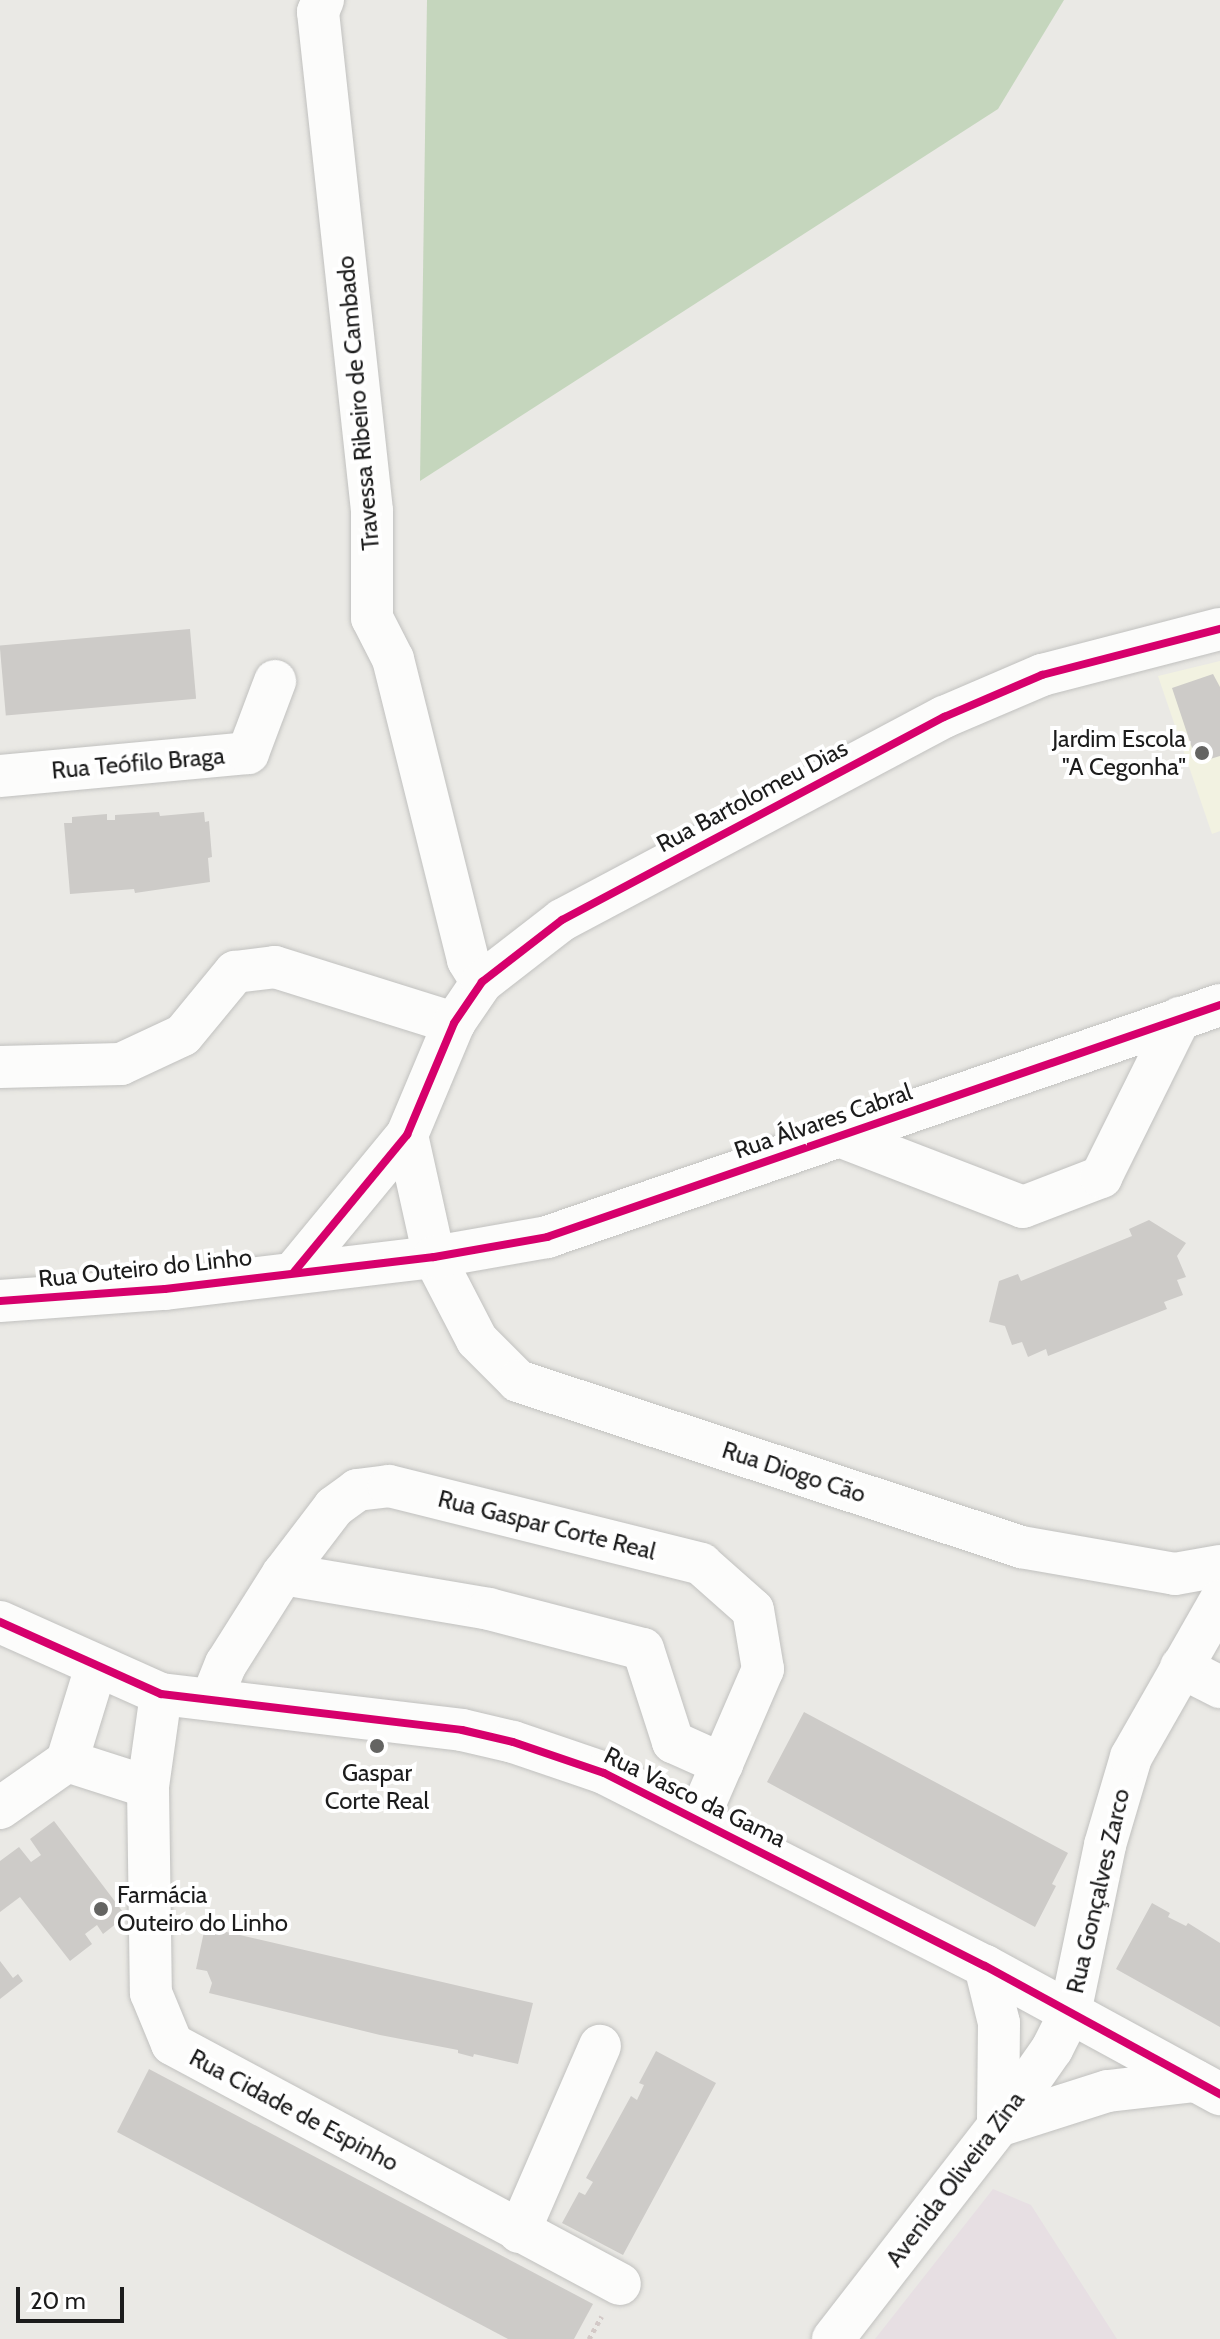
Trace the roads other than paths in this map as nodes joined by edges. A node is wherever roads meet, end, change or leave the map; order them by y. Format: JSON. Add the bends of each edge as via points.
{"nodes":[{"id":1,"x":323,"y":0,"type":"edge"},
{"id":2,"x":1220,"y":629,"type":"edge"},
{"id":3,"x":275,"y":681,"type":"dead end"},
{"id":4,"x":0,"y":776,"type":"edge"},
{"id":5,"x":482,"y":982,"type":"junction"},
{"id":6,"x":1220,"y":1005,"type":"edge"},
{"id":7,"x":1180,"y":1018,"type":"junction"},
{"id":8,"x":454,"y":1023,"type":"junction"},
{"id":9,"x":0,"y":1067,"type":"edge"},
{"id":10,"x":407,"y":1135,"type":"junction"},
{"id":11,"x":839,"y":1136,"type":"junction"},
{"id":12,"x":434,"y":1257,"type":"junction"},
{"id":13,"x":294,"y":1272,"type":"junction"},
{"id":14,"x":0,"y":1301,"type":"edge"},
{"id":15,"x":1220,"y":1566,"type":"edge"},
{"id":16,"x":283,"y":1574,"type":"junction"},
{"id":17,"x":1220,"y":1601,"type":"edge"},
{"id":18,"x":0,"y":1622,"type":"edge"},
{"id":19,"x":96,"y":1667,"type":"junction"},
{"id":20,"x":1181,"y":1667,"type":"junction"},
{"id":21,"x":1220,"y":1687,"type":"edge"},
{"id":22,"x":161,"y":1694,"type":"junction"},
{"id":23,"x":212,"y":1698,"type":"junction"},
{"id":24,"x":67,"y":1761,"type":"junction"},
{"id":25,"x":722,"y":1764,"type":"junction"},
{"id":26,"x":148,"y":1787,"type":"junction"},
{"id":27,"x":0,"y":1808,"type":"edge"},
{"id":28,"x":698,"y":1819,"type":"junction"},
{"id":29,"x":985,"y":1966,"type":"junction"},
{"id":30,"x":1070,"y":2013,"type":"junction"},
{"id":31,"x":600,"y":2046,"type":"dead end"},
{"id":32,"x":1208,"y":2088,"type":"edge"},
{"id":33,"x":998,"y":2126,"type":"junction"},
{"id":34,"x":519,"y":2232,"type":"junction"},
{"id":35,"x":620,"y":2284,"type":"dead end"},
{"id":36,"x":833,"y":2339,"type":"edge"}],
"edges":[{"from":1,"to":5,"type":"street","name":"Travessa Ribeiro de Cambado","via":[[318,12],[372,511],[372,618],[393,659],[468,960]]},
{"from":2,"to":5,"type":"street","name":"Rua Bartolomeu Dias","via":[[1042,675],[944,717],[562,920]]},
{"from":3,"to":4,"type":"street","name":"Rua Teófilo Braga","via":[[248,753]]},
{"from":5,"to":8,"type":"street","name":"Rua Bartolomeu Dias"},
{"from":6,"to":7,"type":"street","name":"Rua Álvares Cabral"},
{"from":7,"to":11,"type":"street","name":"Rua Álvares Cabral"},
{"from":7,"to":11,"type":"street","via":[[1101,1177],[1023,1207]]},
{"from":8,"to":9,"type":"street","via":[[275,967],[235,972],[183,1035],[121,1064]]},
{"from":8,"to":10,"type":"street","name":"Rua Bartolomeu Dias"},
{"from":10,"to":12,"type":"street","name":"Rua Diogo Cão"},
{"from":10,"to":13,"type":"street","name":"Rua Bartolomeu Dias"},
{"from":11,"to":12,"type":"street","name":"Rua Álvares Cabral","via":[[547,1237]]},
{"from":12,"to":13,"type":"street","name":"Rua Álvares Cabral"},
{"from":12,"to":15,"type":"street","name":"Rua Diogo Cão","via":[[477,1340],[518,1381],[1021,1547],[1175,1574]]},
{"from":13,"to":14,"type":"street","name":"Rua Outeiro do Linho","via":[[165,1289]]},
{"from":16,"to":23,"type":"street","name":"Rua Gaspar Corte Real","via":[[226,1664]]},
{"from":16,"to":25,"type":"street","via":[[489,1609],[643,1649],[673,1742]]},
{"from":16,"to":25,"type":"street","name":"Rua Gaspar Corte Real","via":[[334,1507],[357,1490],[389,1486],[701,1564],[753,1610],[763,1669]]},
{"from":17,"to":20,"type":"street","name":"Rua Gonçalves Zarco"},
{"from":18,"to":19,"type":"street","name":"Rua Vasco da Gama"},
{"from":19,"to":22,"type":"street","name":"Rua Vasco da Gama"},
{"from":19,"to":24,"type":"street"},
{"from":20,"to":21,"type":"street"},
{"from":20,"to":30,"type":"street","name":"Rua Gonçalves Zarco","via":[[1131,1757],[1105,1845]]},
{"from":22,"to":23,"type":"street","name":"Rua Vasco da Gama"},
{"from":22,"to":26,"type":"street","name":"Rua Cidade de Espinho"},
{"from":23,"to":28,"type":"street","name":"Rua Vasco da Gama","via":[[500,1739],[604,1773]]},
{"from":24,"to":26,"type":"street"},
{"from":24,"to":27,"type":"street"},
{"from":25,"to":28,"type":"street","name":"Rua Gaspar Corte Real"},
{"from":26,"to":34,"type":"street","name":"Rua Cidade de Espinho","via":[[151,1993],[172,2044]]},
{"from":28,"to":29,"type":"street","name":"Rua Vasco da Gama"},
{"from":29,"to":30,"type":"street","name":"Rua Vasco da Gama"},
{"from":29,"to":33,"type":"street","via":[[999,2023]]},
{"from":30,"to":32,"type":"street","name":"Rua Vasco da Gama"},
{"from":30,"to":33,"type":"street","name":"Avenida Oliveira Zina","via":[[1052,2049]]},
{"from":31,"to":34,"type":"street"},
{"from":32,"to":33,"type":"street","via":[[1108,2091]]},
{"from":33,"to":36,"type":"street","name":"Avenida Oliveira Zina"},
{"from":34,"to":35,"type":"street","name":"Rua Cidade de Espinho"}]}
